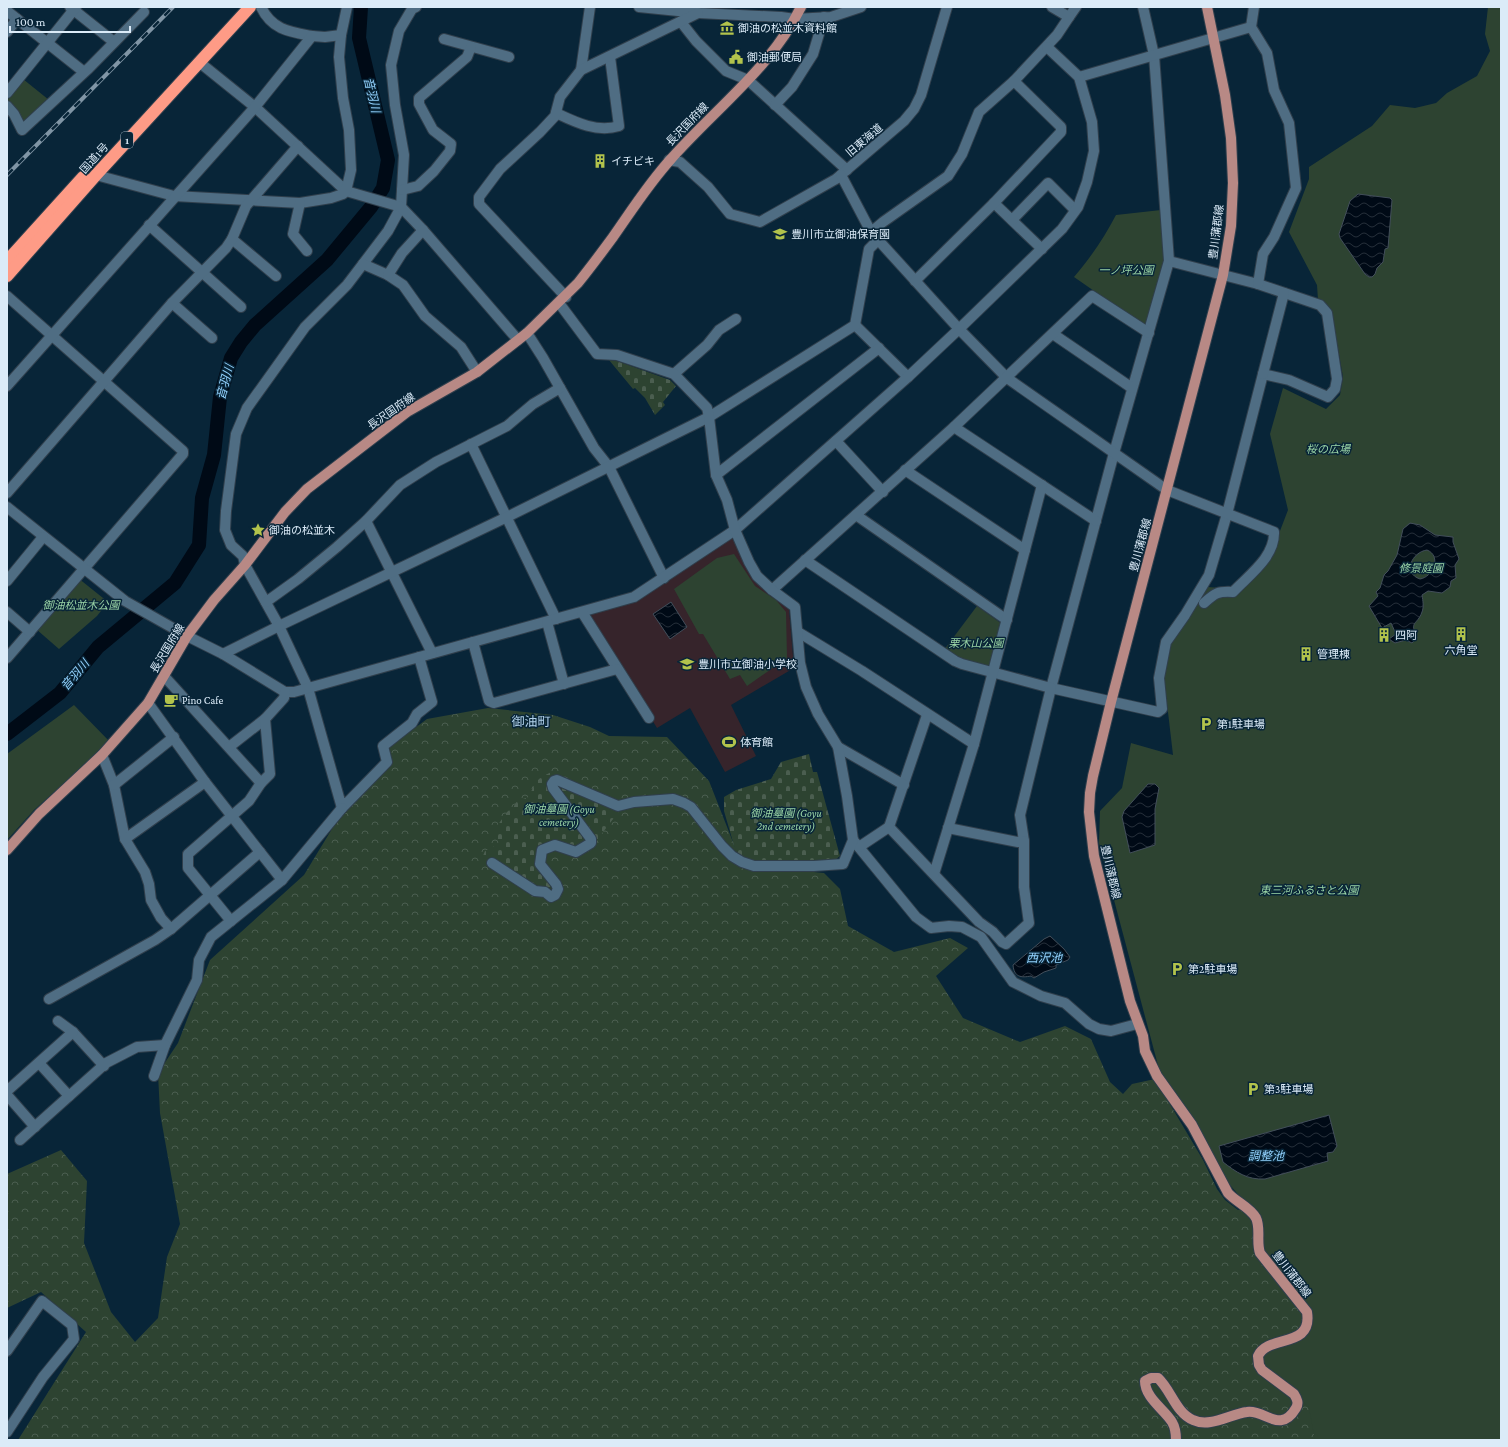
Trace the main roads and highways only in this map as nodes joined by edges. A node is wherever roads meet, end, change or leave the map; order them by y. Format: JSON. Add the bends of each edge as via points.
{"nodes":[{"id":1,"x":241,"y":7,"type":"edge"},
{"id":2,"x":250,"y":7,"type":"edge"},
{"id":3,"x":1207,"y":7,"type":"edge"},
{"id":4,"x":798,"y":14,"type":"edge"},
{"id":5,"x":7,"y":261,"type":"edge"},
{"id":6,"x":7,"y":276,"type":"edge"},
{"id":7,"x":7,"y":850,"type":"edge"},
{"id":8,"x":1176,"y":1440,"type":"edge"}],
"edges":[{"from":1,"to":5,"type":"highway","name":"国道1号","number":"1","via":[[193,56]]},
{"from":2,"to":6,"type":"highway","name":"国道1号","number":"1"},
{"from":3,"to":8,"type":"main road","name":"豊川蒲郡線","via":[[1226,95],[1232,145],[1231,226],[1223,275],[1111,702],[1090,793],[1089,812],[1094,856],[1145,1051],[1157,1076],[1192,1125],[1228,1193],[1256,1218],[1260,1252],[1307,1312],[1308,1317],[1305,1330],[1296,1337],[1264,1348],[1258,1356],[1262,1370],[1297,1398],[1298,1404],[1286,1419],[1273,1420],[1253,1411],[1212,1422],[1198,1422],[1184,1413],[1158,1378],[1145,1381],[1156,1404],[1172,1421]]},
{"from":4,"to":7,"type":"main road","name":"長沢国府線","via":[[784,37],[748,80],[669,160],[578,283],[562,300],[528,333],[478,372],[407,412],[307,489],[285,512],[187,636],[148,703],[102,755],[39,814]]}]}
